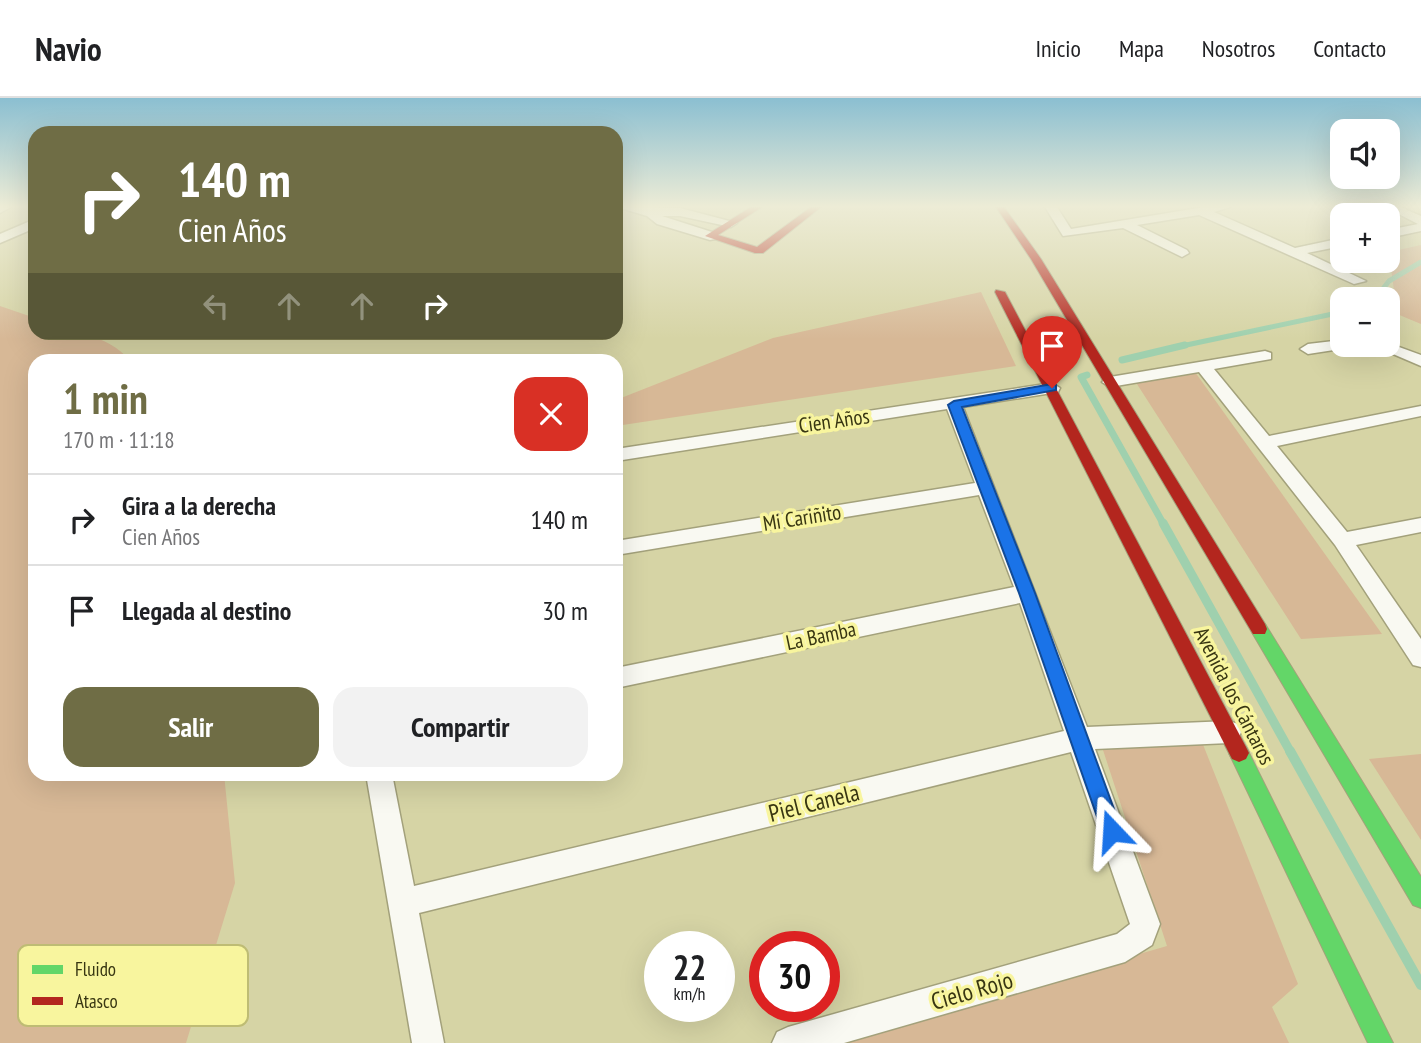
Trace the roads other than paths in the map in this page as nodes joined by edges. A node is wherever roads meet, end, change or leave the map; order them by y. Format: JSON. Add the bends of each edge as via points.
{"nodes":[{"id":1,"x":1031,"y":251,"type":"edge"},
{"id":2,"x":1178,"y":251,"type":"edge"},
{"id":3,"x":1300,"y":251,"type":"edge"},
{"id":4,"x":1295,"y":252,"type":"joint"},
{"id":5,"x":1182,"y":253,"type":"dead end"},
{"id":6,"x":1359,"y":281,"type":"dead end"},
{"id":7,"x":1000,"y":292,"type":"dead end"},
{"id":8,"x":1330,"y":346,"type":"edge"},
{"id":9,"x":1308,"y":349,"type":"dead end"},
{"id":10,"x":1400,"y":353,"type":"edge"},
{"id":11,"x":1265,"y":356,"type":"dead end"},
{"id":12,"x":1421,"y":361,"type":"edge"},
{"id":13,"x":1204,"y":367,"type":"junction"},
{"id":14,"x":1110,"y":382,"type":"junction"},
{"id":15,"x":1052,"y":388,"type":"junction"},
{"id":16,"x":954,"y":405,"type":"junction"},
{"id":17,"x":1421,"y":411,"type":"edge"},
{"id":18,"x":1266,"y":442,"type":"junction"},
{"id":19,"x":623,"y":454,"type":"edge"},
{"id":20,"x":987,"y":488,"type":"junction"},
{"id":21,"x":1421,"y":526,"type":"edge"},
{"id":22,"x":1342,"y":540,"type":"junction"},
{"id":23,"x":623,"y":547,"type":"edge"},
{"id":24,"x":1027,"y":593,"type":"junction"},
{"id":25,"x":1421,"y":658,"type":"edge"},
{"id":26,"x":623,"y":677,"type":"edge"},
{"id":27,"x":1229,"y":732,"type":"junction"},
{"id":28,"x":1079,"y":739,"type":"junction"},
{"id":29,"x":380,"y":781,"type":"edge"},
{"id":30,"x":1421,"y":897,"type":"edge"},
{"id":31,"x":402,"y":903,"type":"junction"},
{"id":32,"x":428,"y":1043,"type":"edge"},
{"id":33,"x":788,"y":1043,"type":"edge"},
{"id":34,"x":1381,"y":1043,"type":"edge"}],
"edges":[{"from":1,"to":14,"type":"street","via":[[1088,361]]},
{"from":2,"to":5,"type":"street"},
{"from":3,"to":4,"type":"street"},
{"from":4,"to":6,"type":"street"},
{"from":7,"to":15,"type":"street","name":"Avenida los Cántaros","via":[[1050,370]]},
{"from":8,"to":9,"type":"street"},
{"from":10,"to":12,"type":"street"},
{"from":11,"to":13,"type":"street"},
{"from":13,"to":14,"type":"street"},
{"from":13,"to":18,"type":"street"},
{"from":14,"to":30,"type":"street"},
{"from":15,"to":16,"type":"street","name":"Cien Años"},
{"from":15,"to":27,"type":"street","name":"Avenida los Cántaros"},
{"from":16,"to":19,"type":"street","name":"Cien Años"},
{"from":16,"to":20,"type":"street"},
{"from":17,"to":18,"type":"street"},
{"from":18,"to":22,"type":"street"},
{"from":20,"to":23,"type":"street","name":"Mi Cariñito"},
{"from":20,"to":24,"type":"street"},
{"from":21,"to":22,"type":"street"},
{"from":22,"to":25,"type":"street"},
{"from":24,"to":26,"type":"street","name":"La Bamba"},
{"from":24,"to":28,"type":"street"},
{"from":27,"to":28,"type":"street","name":"Piel Canela"},
{"from":27,"to":34,"type":"street","name":"Avenida los Cántaros"},
{"from":28,"to":31,"type":"street","name":"Piel Canela"},
{"from":28,"to":33,"type":"street","name":"Cielo Rojo","via":[[1145,924],[1141,934],[1125,947]]},
{"from":29,"to":31,"type":"street"},
{"from":31,"to":32,"type":"street"}]}
